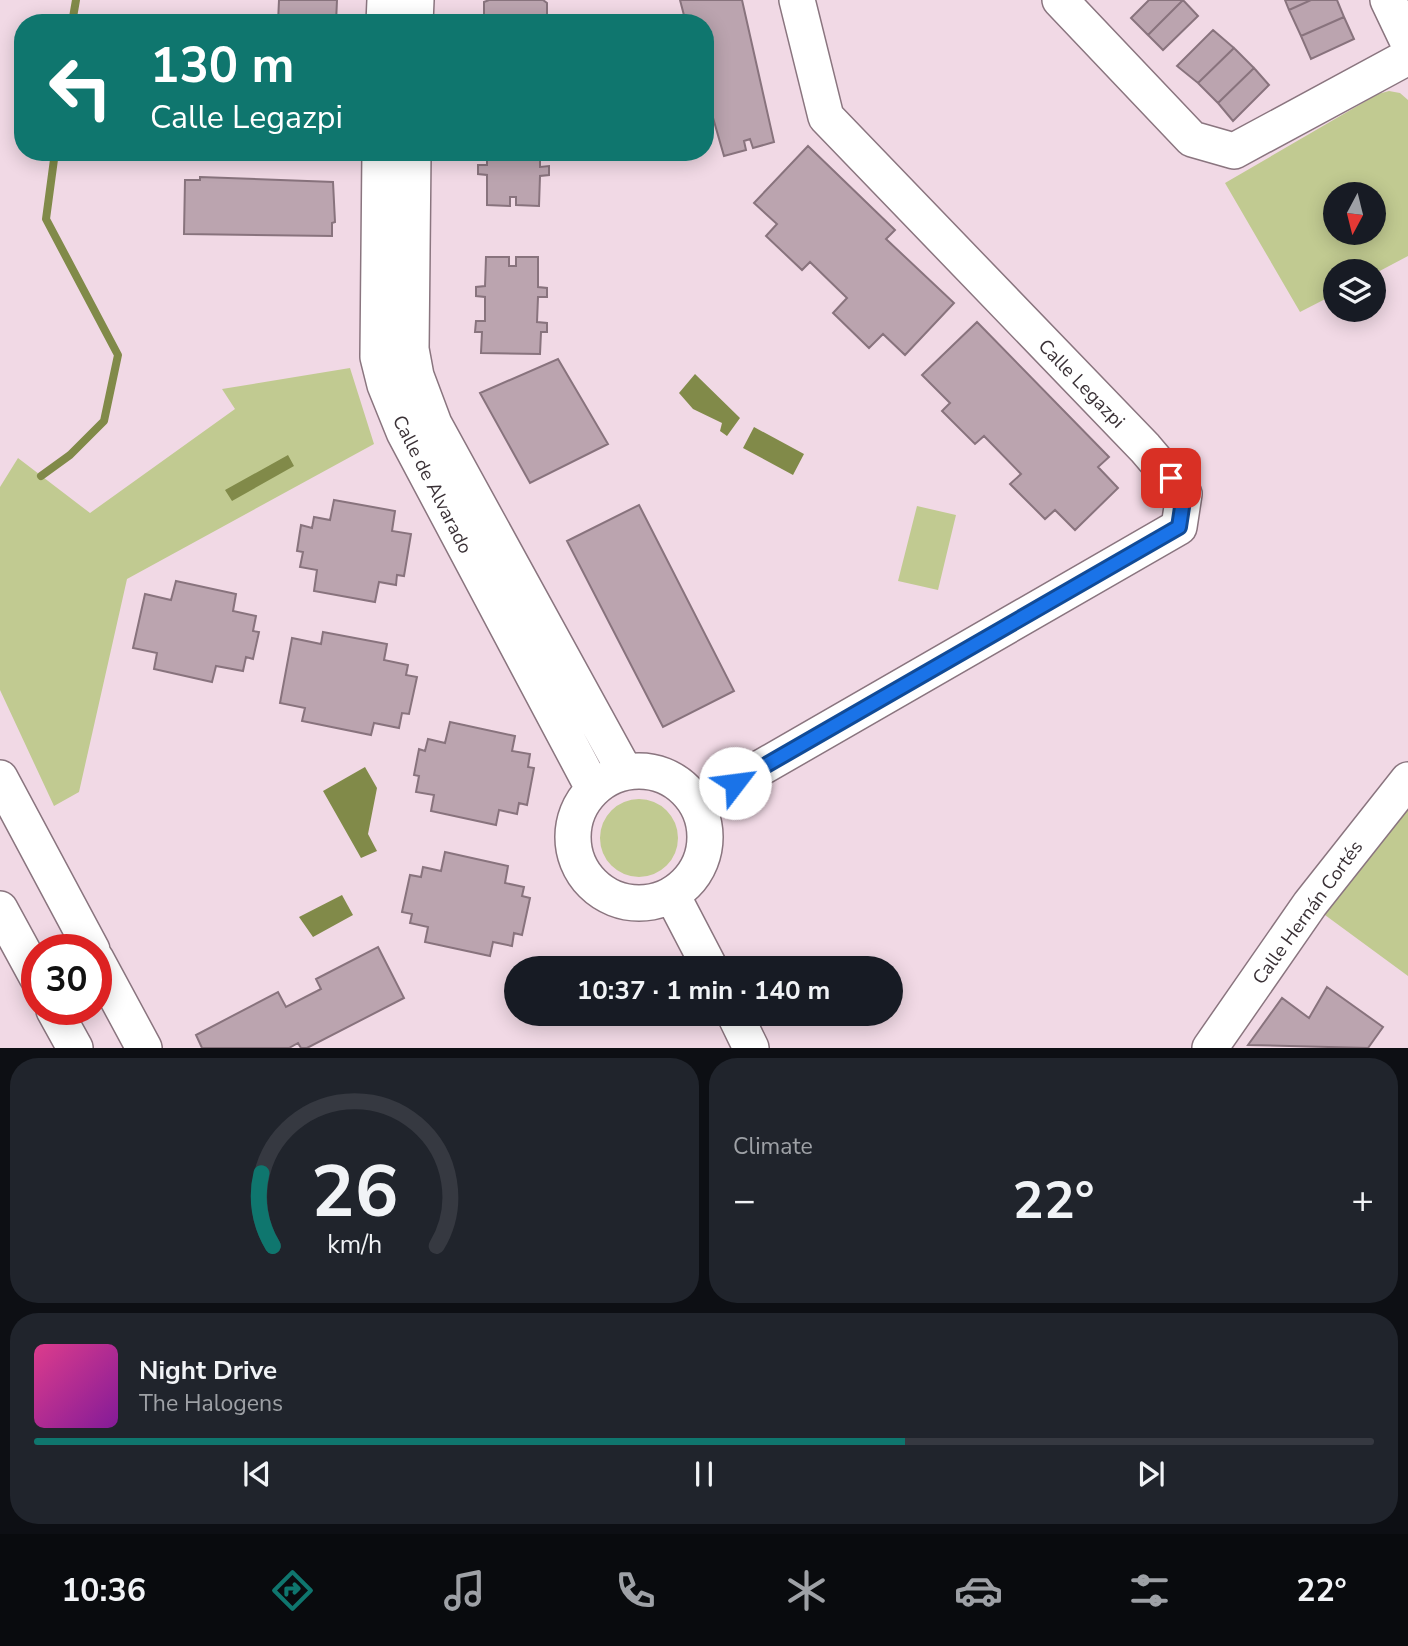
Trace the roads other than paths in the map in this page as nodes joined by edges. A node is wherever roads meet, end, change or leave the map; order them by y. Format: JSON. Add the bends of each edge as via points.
{"nodes":[{"id":1,"x":797,"y":0,"type":"edge"},
{"id":2,"x":1060,"y":0,"type":"edge"},
{"id":3,"x":1388,"y":0,"type":"edge"},
{"id":4,"x":1408,"y":42,"type":"edge"},
{"id":5,"x":1408,"y":57,"type":"edge"},
{"id":6,"x":380,"y":161,"type":"edge"},
{"id":7,"x":413,"y":161,"type":"edge"},
{"id":8,"x":625,"y":772,"type":"junction"},
{"id":9,"x":0,"y":778,"type":"edge"},
{"id":10,"x":1408,"y":779,"type":"edge"},
{"id":11,"x":593,"y":788,"type":"junction"},
{"id":12,"x":698,"y":804,"type":"junction"},
{"id":13,"x":673,"y":895,"type":"junction"},
{"id":14,"x":0,"y":909,"type":"edge"},
{"id":15,"x":83,"y":934,"type":"edge"},
{"id":16,"x":21,"y":948,"type":"edge"},
{"id":17,"x":704,"y":956,"type":"edge"},
{"id":18,"x":112,"y":989,"type":"edge"},
{"id":19,"x":62,"y":1025,"type":"edge"},
{"id":20,"x":740,"y":1026,"type":"edge"},
{"id":21,"x":75,"y":1048,"type":"edge"},
{"id":22,"x":144,"y":1048,"type":"edge"},
{"id":23,"x":751,"y":1048,"type":"edge"},
{"id":24,"x":1210,"y":1048,"type":"edge"}],
"edges":[{"from":1,"to":12,"type":"street","name":"Calle Legazpi","via":[[827,117],[1184,494],[1179,527]]},
{"from":2,"to":5,"type":"street","via":[[1192,139],[1234,151]]},
{"from":3,"to":4,"type":"street"},
{"from":6,"to":11,"type":"street","name":"Calle de Alvarado","via":[[377,329],[384,385],[404,432]]},
{"from":7,"to":8,"type":"street","name":"Calle de Alvarado","via":[[410,322],[416,376],[434,424]]},
{"from":8,"to":11,"type":"street"},
{"from":8,"to":12,"type":"street","via":[[653,772],[679,783]]},
{"from":9,"to":15,"type":"street"},
{"from":10,"to":24,"type":"street","name":"Calle Hernán Cortés","via":[[1310,904]]},
{"from":11,"to":13,"type":"street","via":[[578,808],[572,832],[575,856],[589,882],[614,899],[643,904]]},
{"from":12,"to":13,"type":"street","via":[[706,829],[704,855],[692,878]]},
{"from":13,"to":17,"type":"street"},
{"from":14,"to":16,"type":"street"},
{"from":18,"to":22,"type":"street"},
{"from":19,"to":21,"type":"street"},
{"from":20,"to":23,"type":"street"}]}
